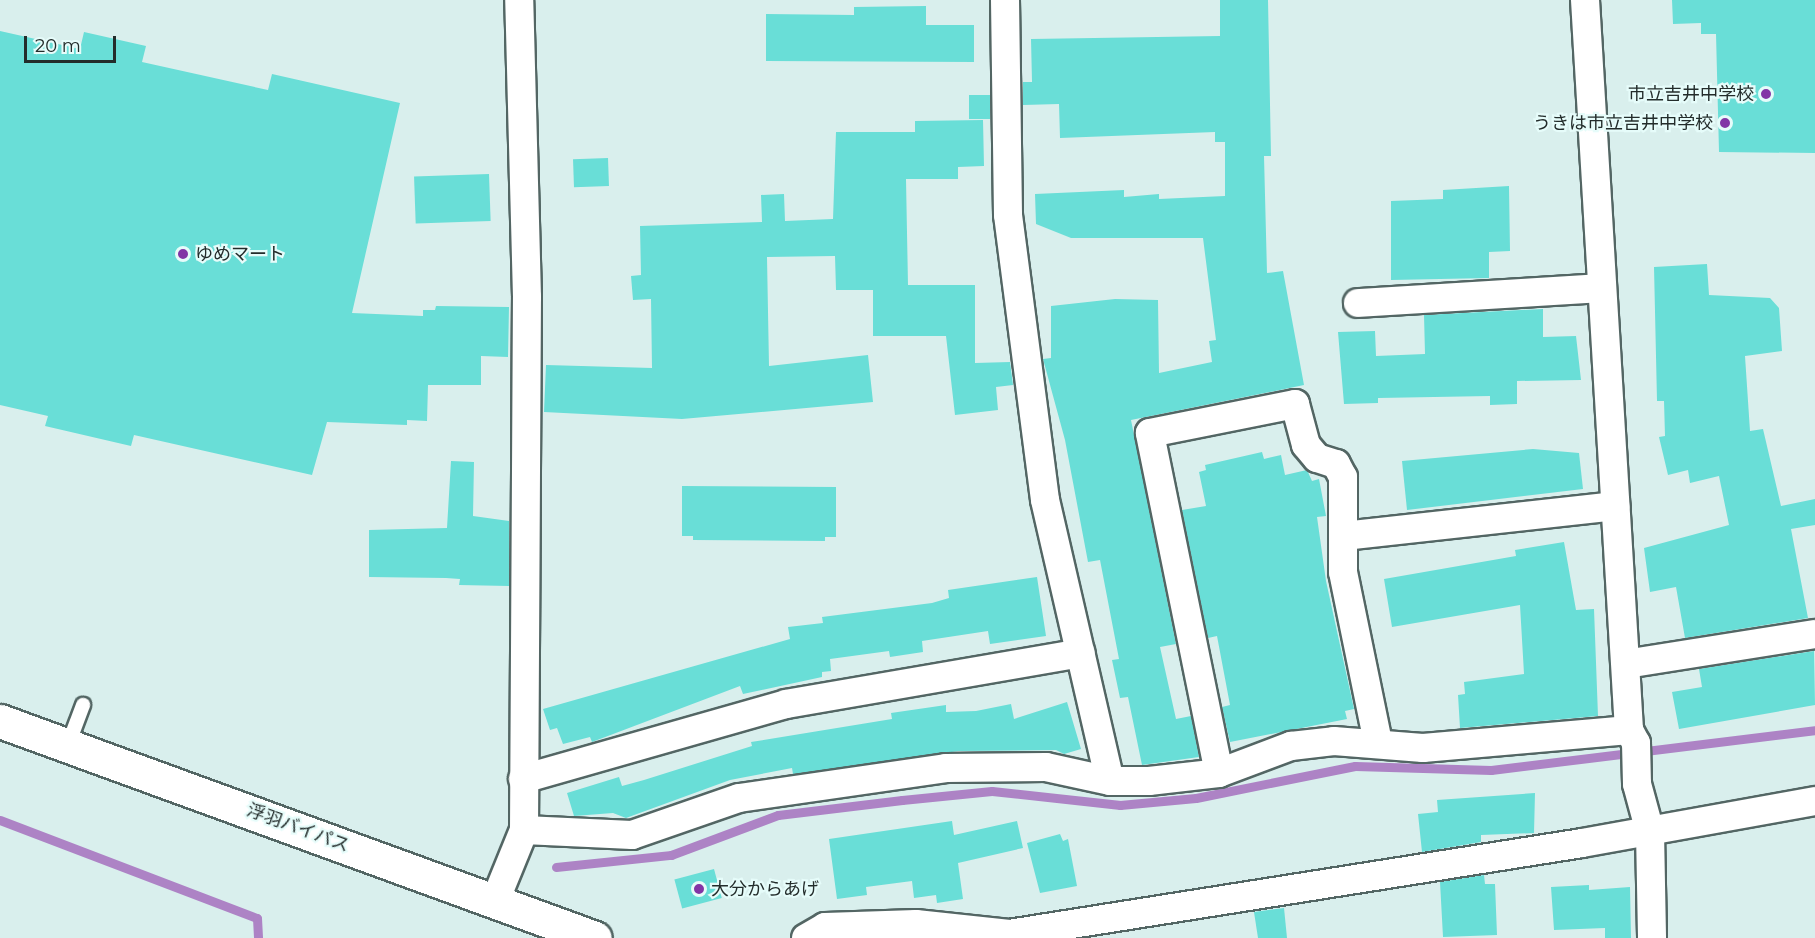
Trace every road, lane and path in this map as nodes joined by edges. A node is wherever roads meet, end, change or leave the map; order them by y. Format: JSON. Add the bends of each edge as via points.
{"nodes":[{"id":1,"x":519,"y":0,"type":"edge"},
{"id":2,"x":1005,"y":0,"type":"edge"},
{"id":3,"x":1585,"y":0,"type":"edge"},
{"id":4,"x":1601,"y":288,"type":"junction"},
{"id":5,"x":1358,"y":303,"type":"dead end"},
{"id":6,"x":1615,"y":506,"type":"junction"},
{"id":7,"x":1344,"y":536,"type":"junction"},
{"id":8,"x":1815,"y":634,"type":"edge"},
{"id":9,"x":1081,"y":653,"type":"junction"},
{"id":10,"x":1626,"y":664,"type":"junction"},
{"id":11,"x":83,"y":705,"type":"dead end"},
{"id":12,"x":0,"y":722,"type":"edge"},
{"id":13,"x":1632,"y":737,"type":"junction"},
{"id":14,"x":1378,"y":743,"type":"junction"},
{"id":15,"x":68,"y":746,"type":"junction"},
{"id":16,"x":1219,"y":773,"type":"junction"},
{"id":17,"x":523,"y":779,"type":"junction"},
{"id":18,"x":1110,"y":781,"type":"junction"},
{"id":19,"x":1815,"y":801,"type":"edge"},
{"id":20,"x":524,"y":830,"type":"junction"},
{"id":21,"x":1650,"y":832,"type":"junction"},
{"id":22,"x":495,"y":900,"type":"junction"},
{"id":23,"x":594,"y":938,"type":"edge"},
{"id":24,"x":806,"y":938,"type":"edge"},
{"id":25,"x":1652,"y":938,"type":"edge"}],
"edges":[{"from":1,"to":17,"type":"street","via":[[527,297]]},
{"from":2,"to":9,"type":"street","via":[[1008,214],[1045,500]]},
{"from":3,"to":4,"type":"street"},
{"from":4,"to":5,"type":"street"},
{"from":4,"to":6,"type":"street"},
{"from":6,"to":7,"type":"street"},
{"from":6,"to":10,"type":"street"},
{"from":7,"to":14,"type":"street","via":[[1343,572]]},
{"from":7,"to":16,"type":"street","via":[[1343,477],[1336,464],[1317,458],[1306,445],[1295,404],[1150,433]]},
{"from":8,"to":10,"type":"street"},
{"from":9,"to":17,"type":"street","via":[[786,704]]},
{"from":9,"to":18,"type":"street"},
{"from":10,"to":13,"type":"street"},
{"from":11,"to":15,"type":"lane"},
{"from":12,"to":15,"type":"highway","name":"浮羽バイパス"},
{"from":13,"to":14,"type":"street","via":[[1435,747]]},
{"from":13,"to":21,"type":"street","via":[[1637,784]]},
{"from":14,"to":16,"type":"street","via":[[1334,741],[1291,746]]},
{"from":15,"to":22,"type":"highway","name":"浮羽バイパス"},
{"from":16,"to":18,"type":"street","via":[[1184,779]]},
{"from":17,"to":20,"type":"street"},
{"from":18,"to":20,"type":"street","via":[[1046,767],[946,768],[739,798],[632,835]]},
{"from":19,"to":21,"type":"street"},
{"from":20,"to":22,"type":"street"},
{"from":21,"to":24,"type":"street","via":[[1009,934],[916,924],[825,927]]},
{"from":21,"to":25,"type":"street"},
{"from":22,"to":23,"type":"highway","name":"浮羽バイパス"}]}
